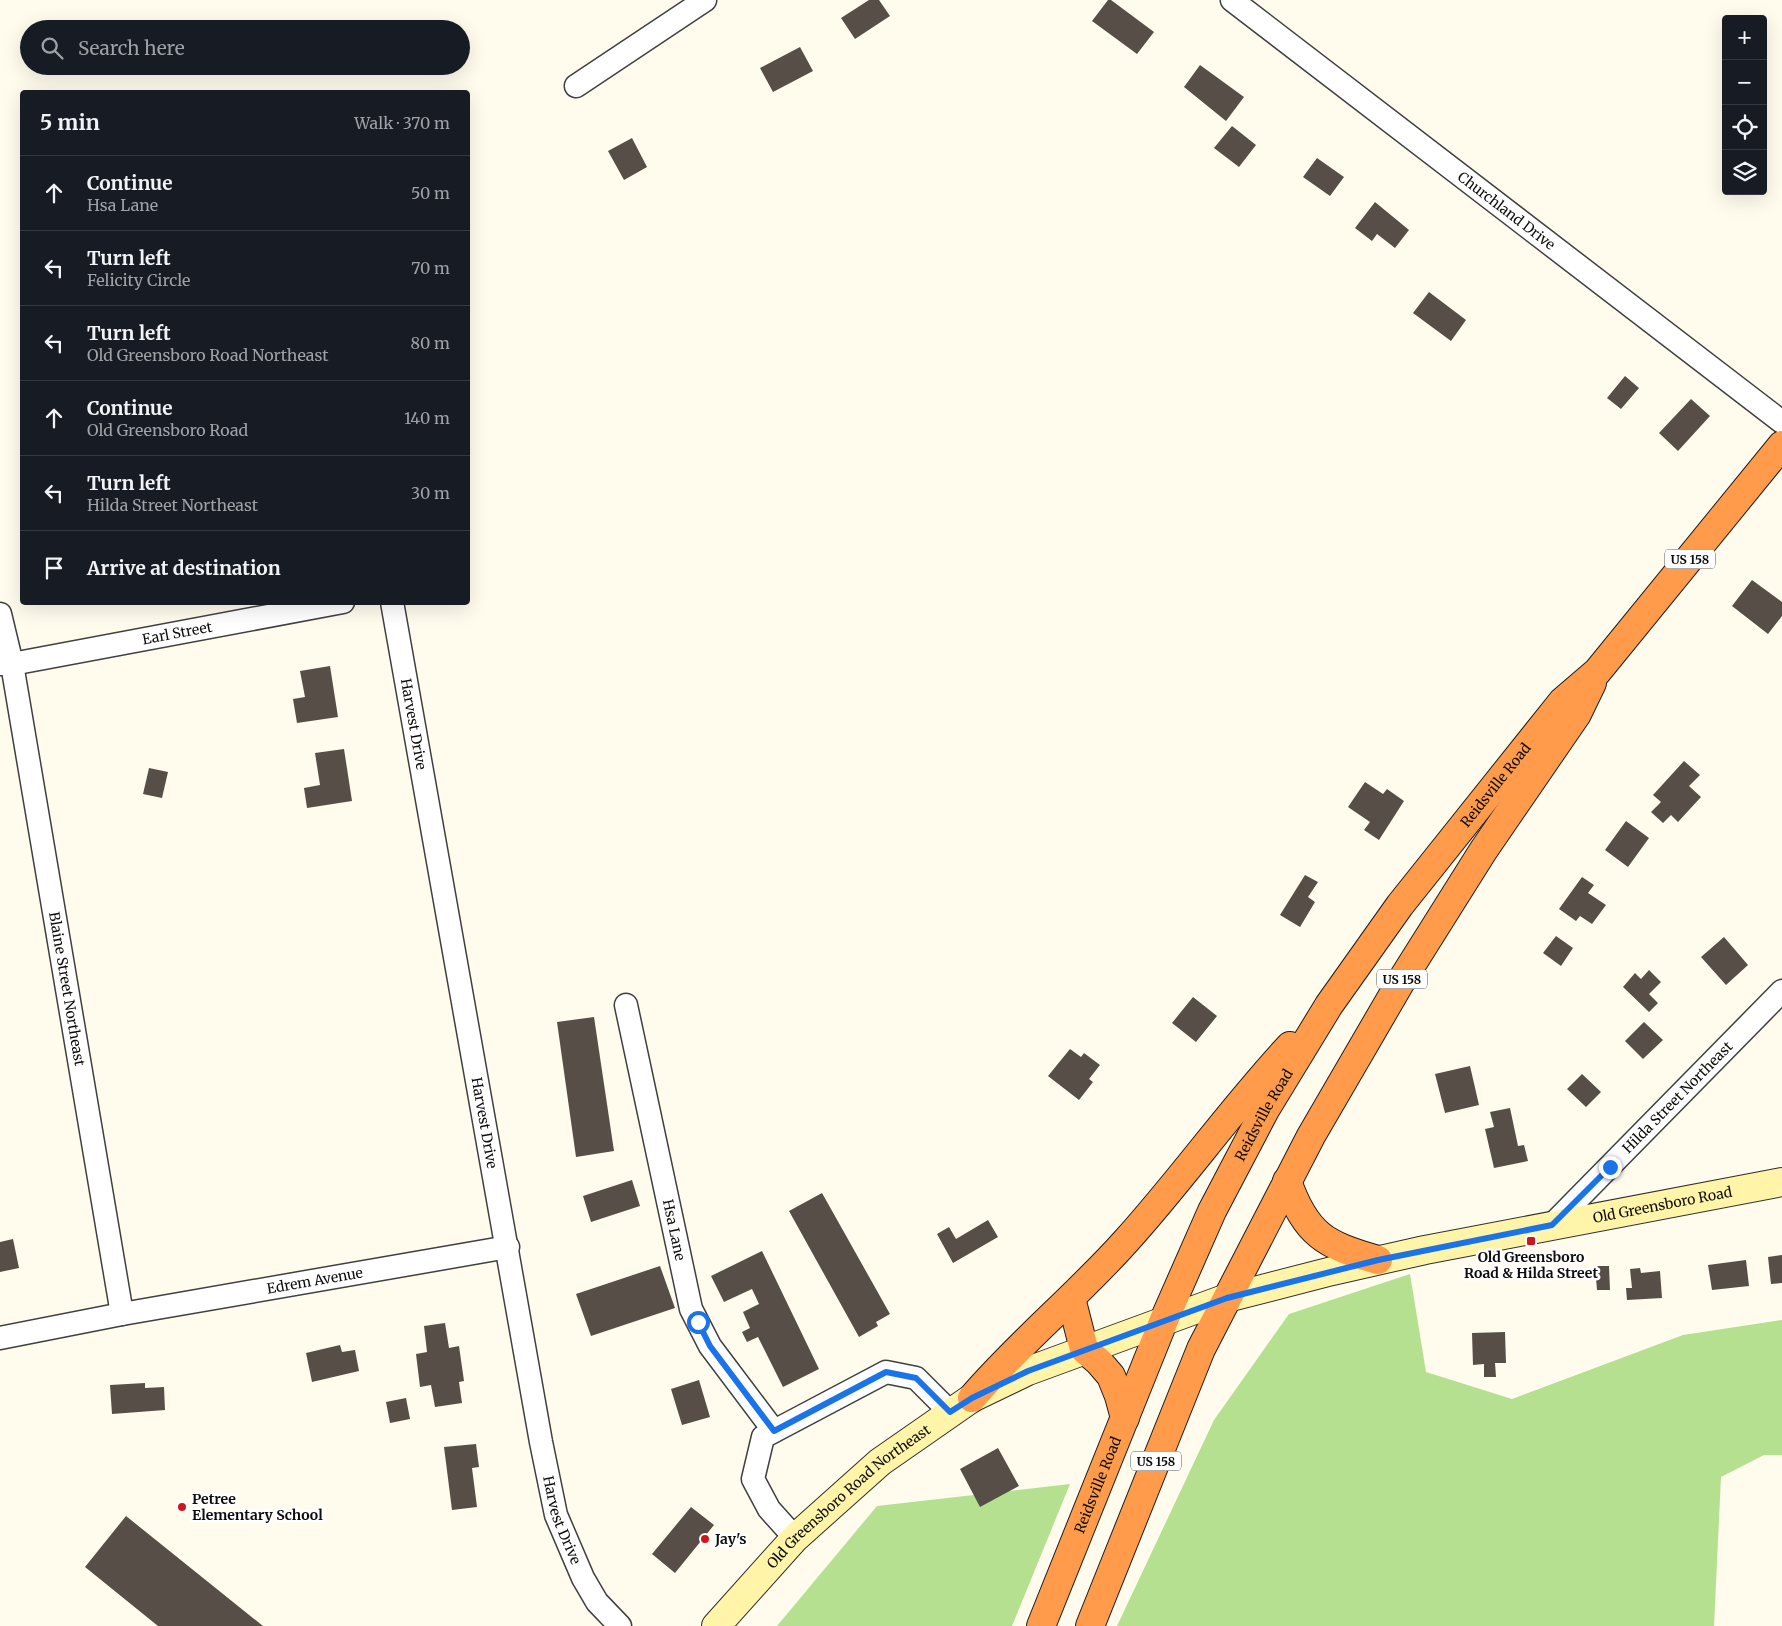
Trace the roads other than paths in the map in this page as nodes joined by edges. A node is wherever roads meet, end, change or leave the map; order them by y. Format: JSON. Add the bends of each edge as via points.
{"nodes":[{"id":1,"x":705,"y":0,"type":"edge"},
{"id":2,"x":1232,"y":0,"type":"edge"},
{"id":3,"x":576,"y":86,"type":"dead end"},
{"id":4,"x":1782,"y":422,"type":"edge"},
{"id":5,"x":1782,"y":445,"type":"edge"},
{"id":6,"x":327,"y":605,"type":"edge"},
{"id":7,"x":393,"y":605,"type":"edge"},
{"id":8,"x":0,"y":614,"type":"edge"},
{"id":9,"x":6,"y":664,"type":"edge"},
{"id":10,"x":1597,"y":672,"type":"junction"},
{"id":11,"x":1782,"y":991,"type":"edge"},
{"id":12,"x":626,"y":1004,"type":"dead end"},
{"id":13,"x":1329,"y":1005,"type":"junction"},
{"id":14,"x":1287,"y":1181,"type":"junction"},
{"id":15,"x":1782,"y":1182,"type":"edge"},
{"id":16,"x":1552,"y":1225,"type":"junction"},
{"id":17,"x":508,"y":1247,"type":"junction"},
{"id":18,"x":1378,"y":1260,"type":"junction"},
{"id":19,"x":1071,"y":1298,"type":"junction"},
{"id":20,"x":1227,"y":1298,"type":"junction"},
{"id":21,"x":122,"y":1314,"type":"junction"},
{"id":22,"x":1164,"y":1320,"type":"junction"},
{"id":23,"x":0,"y":1338,"type":"edge"},
{"id":24,"x":1084,"y":1349,"type":"junction"},
{"id":25,"x":961,"y":1405,"type":"junction"},
{"id":26,"x":1125,"y":1418,"type":"junction"},
{"id":27,"x":774,"y":1431,"type":"junction"},
{"id":28,"x":795,"y":1538,"type":"junction"},
{"id":29,"x":620,"y":1626,"type":"edge"},
{"id":30,"x":716,"y":1626,"type":"edge"},
{"id":31,"x":1041,"y":1626,"type":"edge"},
{"id":32,"x":1090,"y":1626,"type":"edge"}],
"edges":[{"from":1,"to":3,"type":"street"},
{"from":2,"to":4,"type":"street","name":"Churchland Drive"},
{"from":5,"to":10,"type":"highway","name":"Reidsville Road","number":"US 158"},
{"from":6,"to":9,"type":"street","name":"Earl Street"},
{"from":7,"to":17,"type":"street","name":"Harvest Drive"},
{"from":8,"to":9,"type":"street","name":"Blaine Street Northeast"},
{"from":9,"to":21,"type":"street","name":"Blaine Street Northeast"},
{"from":10,"to":13,"type":"highway","name":"Reidsville Road","number":"US 158","via":[[1562,702],[1400,905]]},
{"from":10,"to":14,"type":"highway","name":"Reidsville Road","number":"US 158","via":[[1577,714],[1483,851],[1394,991],[1335,1090]]},
{"from":11,"to":16,"type":"street","name":"Hilda Street Northeast"},
{"from":12,"to":27,"type":"street","name":"Hsa Lane","via":[[691,1309],[710,1346]]},
{"from":13,"to":19,"type":"highway","via":[[1260,1078],[1128,1239]]},
{"from":13,"to":22,"type":"highway","name":"Reidsville Road","number":"US 158","via":[[1237,1161]]},
{"from":14,"to":18,"type":"highway","via":[[1299,1210],[1320,1237],[1345,1251]]},
{"from":14,"to":20,"type":"highway","name":"Reidsville Road","number":"US 158"},
{"from":15,"to":16,"type":"main road","name":"Old Greensboro Road"},
{"from":16,"to":18,"type":"main road","name":"Old Greensboro Road"},
{"from":17,"to":21,"type":"street","name":"Edrem Avenue"},
{"from":17,"to":29,"type":"street","name":"Harvest Drive","via":[[556,1515],[583,1578],[597,1602]]},
{"from":18,"to":20,"type":"main road","name":"Old Greensboro Road"},
{"from":19,"to":24,"type":"highway"},
{"from":19,"to":25,"type":"highway"},
{"from":20,"to":22,"type":"main road","name":"Old Greensboro Road"},
{"from":20,"to":32,"type":"highway","name":"Reidsville Road","number":"US 158","via":[[1201,1349]]},
{"from":21,"to":23,"type":"street","name":"Edrem Avenue"},
{"from":22,"to":24,"type":"main road","name":"Old Greensboro Road Northeast"},
{"from":22,"to":26,"type":"highway","name":"Reidsville Road","number":"US 158"},
{"from":24,"to":25,"type":"main road","name":"Old Greensboro Road Northeast","via":[[1028,1371]]},
{"from":24,"to":26,"type":"highway","via":[[1111,1376]]},
{"from":25,"to":27,"type":"street","via":[[916,1378],[886,1372]]},
{"from":25,"to":28,"type":"main road","name":"Old Greensboro Road Northeast","via":[[880,1462]]},
{"from":26,"to":31,"type":"highway","name":"Reidsville Road","number":"US 158"},
{"from":27,"to":28,"type":"street","via":[[764,1437],[753,1478],[769,1509]]},
{"from":28,"to":30,"type":"main road","name":"Old Greensboro Road Northeast"}]}
